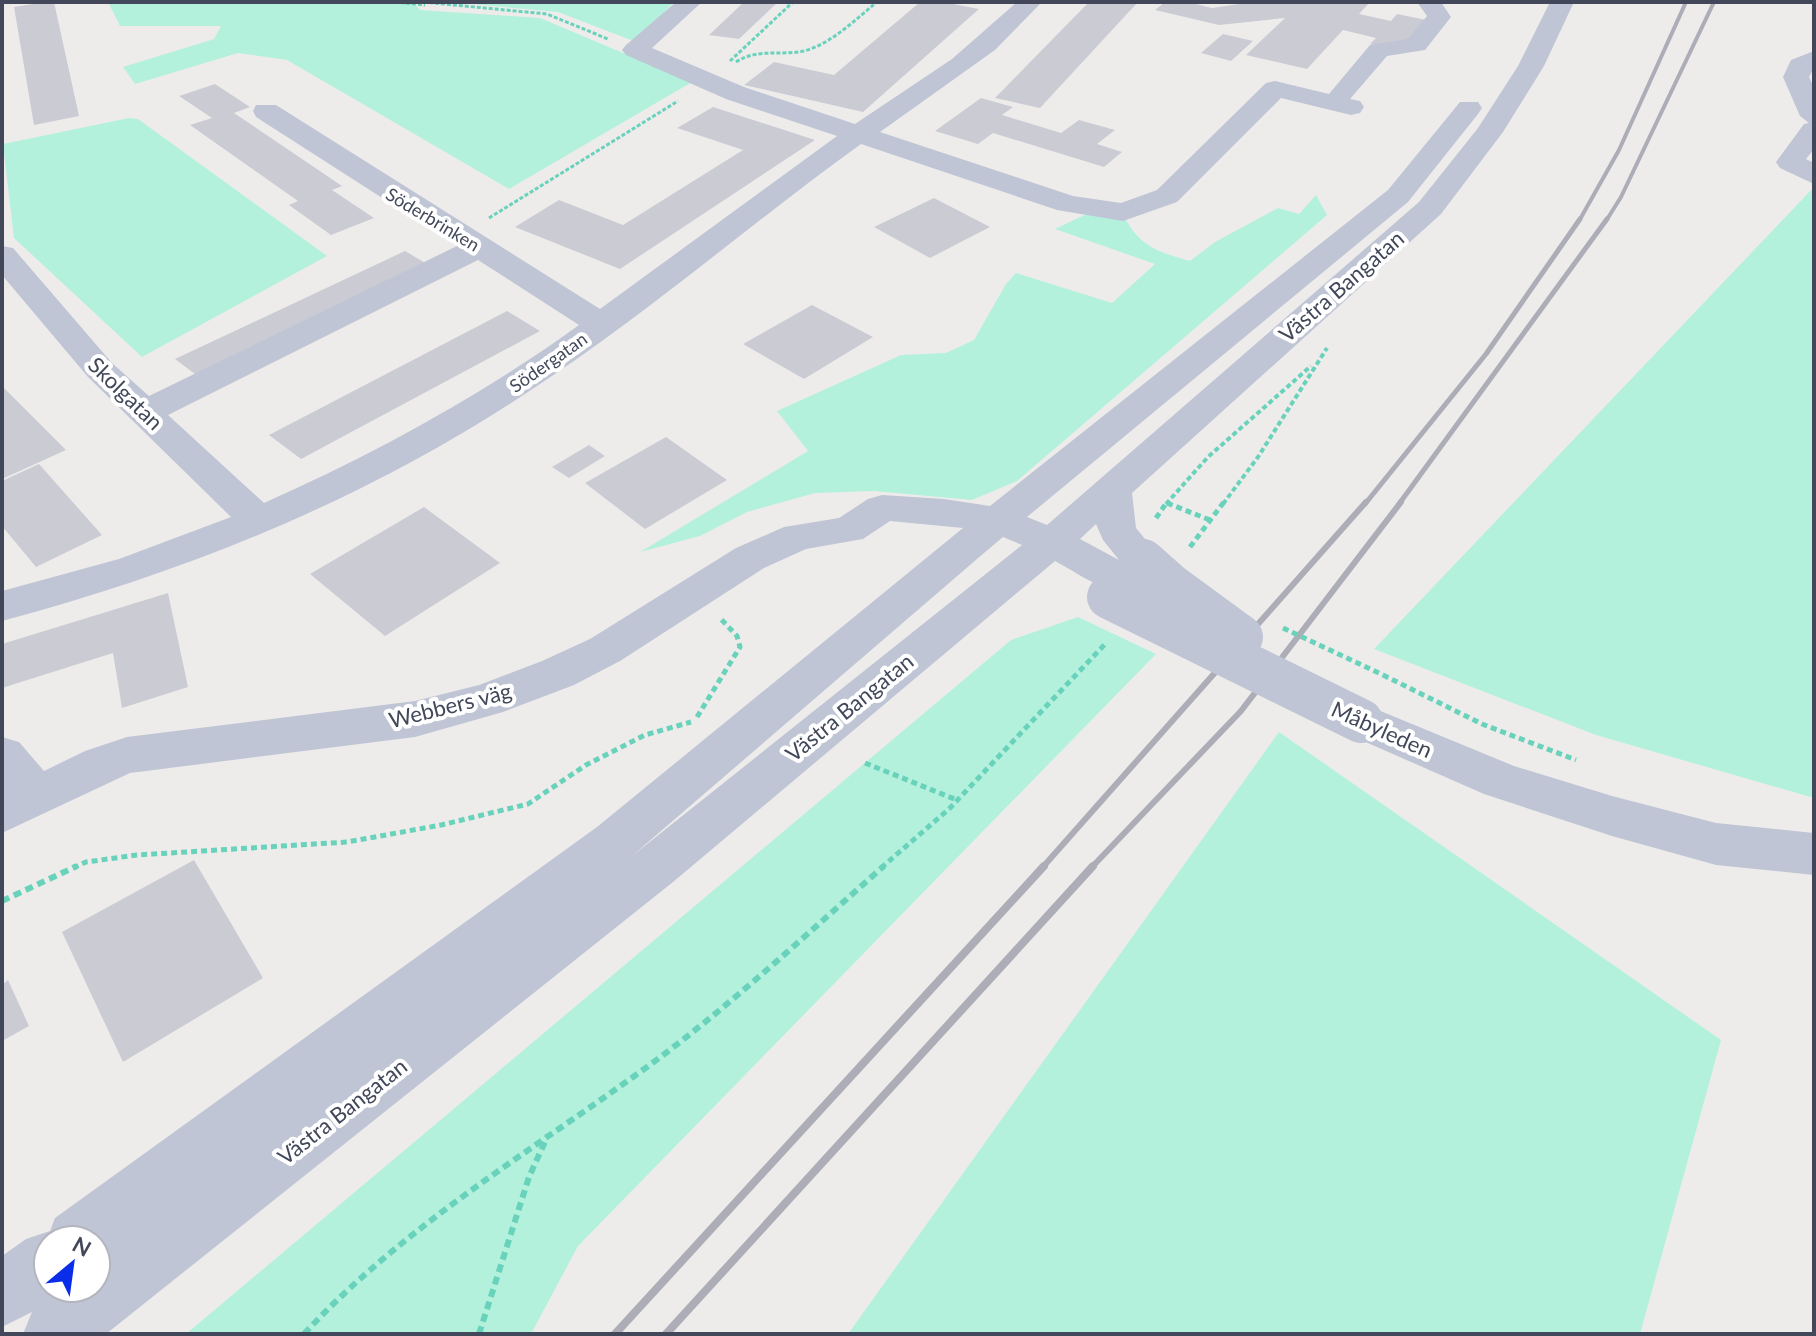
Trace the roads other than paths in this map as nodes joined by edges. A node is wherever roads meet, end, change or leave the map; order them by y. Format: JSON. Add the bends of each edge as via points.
{"nodes":[{"id":1,"x":690,"y":2,"type":"edge"},
{"id":2,"x":1429,"y":2,"type":"edge"},
{"id":3,"x":1532,"y":2,"type":"edge"},
{"id":4,"x":1562,"y":2,"type":"edge"},
{"id":5,"x":1018,"y":4,"type":"edge"},
{"id":6,"x":1814,"y":59,"type":"edge"},
{"id":7,"x":266,"y":111,"type":"dead end"},
{"id":8,"x":1814,"y":116,"type":"edge"},
{"id":9,"x":1814,"y":130,"type":"edge"},
{"id":10,"x":859,"y":132,"type":"junction"},
{"id":11,"x":1814,"y":175,"type":"edge"},
{"id":12,"x":469,"y":240,"type":"junction"},
{"id":13,"x":2,"y":255,"type":"edge"},
{"id":14,"x":601,"y":324,"type":"junction"},
{"id":15,"x":145,"y":412,"type":"junction"},
{"id":16,"x":1112,"y":489,"type":"junction"},
{"id":17,"x":260,"y":522,"type":"junction"},
{"id":18,"x":1013,"y":542,"type":"junction"},
{"id":19,"x":1131,"y":566,"type":"junction"},
{"id":20,"x":2,"y":606,"type":"edge"},
{"id":21,"x":1372,"y":698,"type":"junction"},
{"id":22,"x":2,"y":755,"type":"edge"},
{"id":23,"x":20,"y":804,"type":"edge"},
{"id":24,"x":1814,"y":854,"type":"edge"},
{"id":25,"x":99,"y":1224,"type":"edge"},
{"id":26,"x":32,"y":1273,"type":"edge"},
{"id":27,"x":2,"y":1295,"type":"edge"},
{"id":28,"x":55,"y":1334,"type":"edge"}],
"edges":[{"from":1,"to":10,"type":"street","via":[[635,50],[735,93]]},
{"from":2,"to":10,"type":"street","via":[[1439,17],[1416,45],[1379,50],[1347,100],[1275,89],[1167,196],[1123,212],[1068,204]]},
{"from":3,"to":18,"type":"street","name":"Västra Bangatan","via":[[1503,58],[1459,123],[1398,196]]},
{"from":4,"to":16,"type":"street","name":"Västra Bangatan","via":[[1531,66],[1489,132],[1430,208]]},
{"from":5,"to":10,"type":"street","name":"Södergatan","via":[[969,57]]},
{"from":6,"to":8,"type":"street","via":[[1800,65],[1796,77]]},
{"from":7,"to":12,"type":"street","name":"Söderbrinken"},
{"from":9,"to":11,"type":"street","via":[[1790,162]]},
{"from":10,"to":14,"type":"street","name":"Södergatan"},
{"from":12,"to":14,"type":"street","name":"Söderbrinken"},
{"from":12,"to":15,"type":"street"},
{"from":13,"to":15,"type":"street","name":"Skolgatan","via":[[100,370]]},
{"from":14,"to":17,"type":"street","name":"Södergatan","via":[[502,394]]},
{"from":15,"to":17,"type":"street","name":"Skolgatan"},
{"from":16,"to":18,"type":"street","name":"Västra Bangatan"},
{"from":16,"to":19,"type":"street","via":[[1117,531]]},
{"from":17,"to":20,"type":"street","name":"Södergatan","via":[[172,558]]},
{"from":18,"to":19,"type":"street","name":"Måbyleden"},
{"from":18,"to":23,"type":"street","name":"Webbers väg","via":[[922,528],[882,508],[849,530],[798,537],[750,558],[605,650],[487,700],[415,719],[127,755]]},
{"from":18,"to":25,"type":"street","name":"Västra Bangatan"},
{"from":18,"to":28,"type":"street","name":"Västra Bangatan","via":[[655,867]]},
{"from":19,"to":21,"type":"street","name":"Måbyleden","bridge":true},
{"from":19,"to":21,"type":"street","name":"Måbyleden","bridge":true,"via":[[1241,637]]},
{"from":21,"to":24,"type":"street","name":"Måbyleden","via":[[1501,781],[1716,844]]},
{"from":22,"to":23,"type":"street","name":"Webbers väg"},
{"from":26,"to":27,"type":"street"}]}
